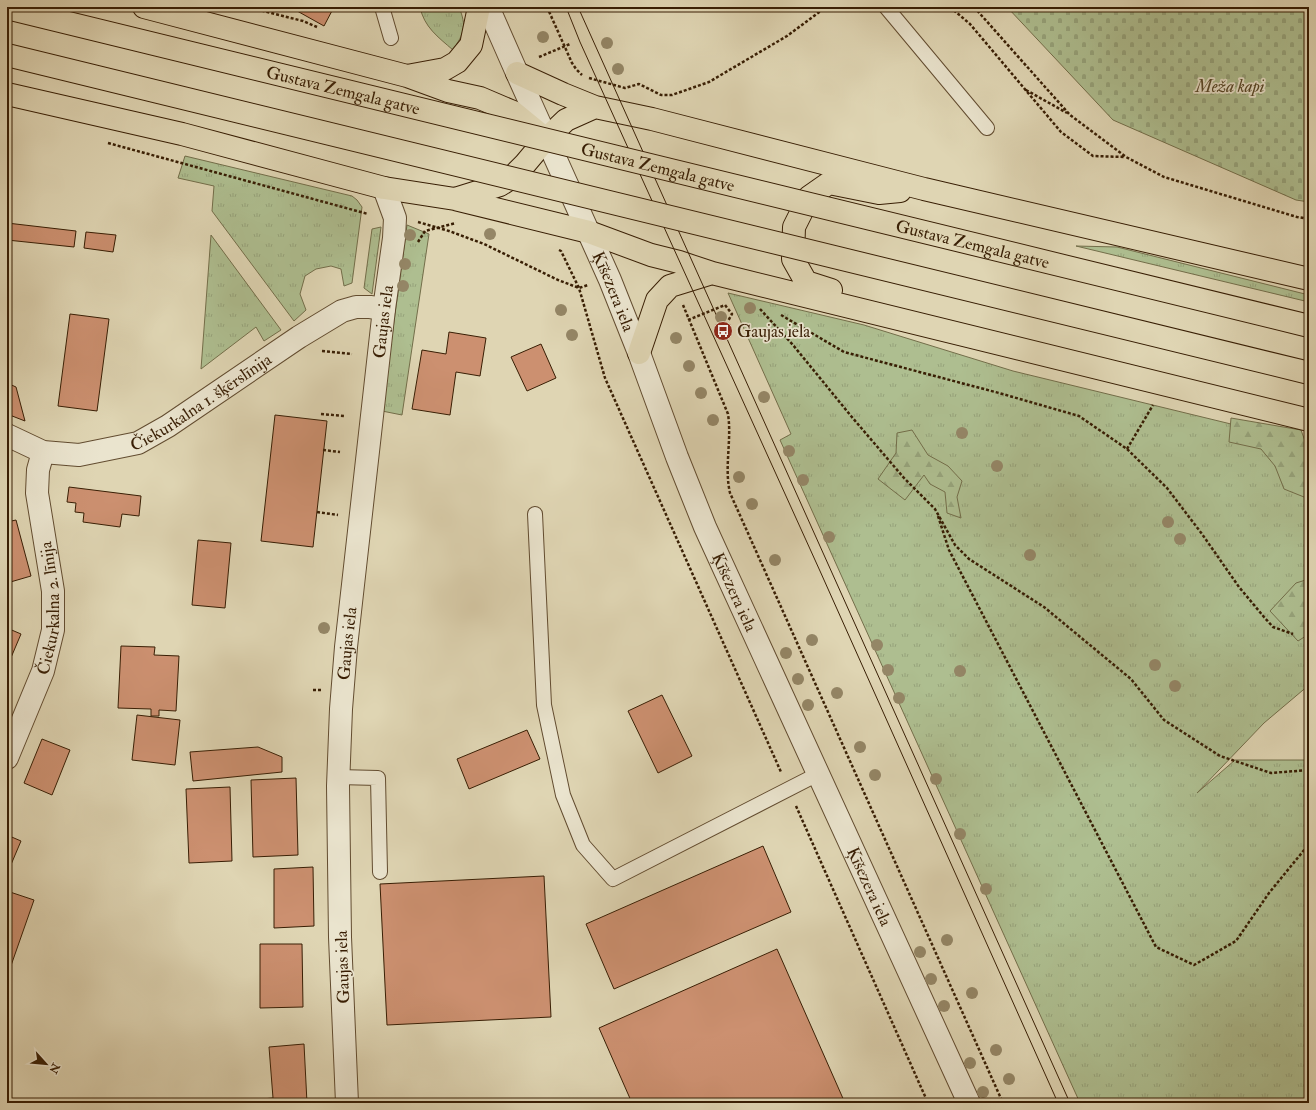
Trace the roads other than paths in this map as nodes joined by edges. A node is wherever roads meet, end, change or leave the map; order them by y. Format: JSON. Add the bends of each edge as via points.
{"nodes":[{"id":1,"x":144,"y":7,"type":"edge"},
{"id":2,"x":382,"y":7,"type":"edge"},
{"id":3,"x":478,"y":7,"type":"edge"},
{"id":4,"x":488,"y":7,"type":"edge"},
{"id":5,"x":886,"y":7,"type":"edge"},
{"id":6,"x":7,"y":8,"type":"edge"},
{"id":7,"x":391,"y":38,"type":"dead end"},
{"id":8,"x":7,"y":55,"type":"edge"},
{"id":9,"x":517,"y":73,"type":"junction"},
{"id":10,"x":407,"y":76,"type":"junction"},
{"id":11,"x":7,"y":94,"type":"edge"},
{"id":12,"x":595,"y":107,"type":"junction"},
{"id":13,"x":987,"y":128,"type":"dead end"},
{"id":14,"x":546,"y":138,"type":"junction"},
{"id":15,"x":384,"y":188,"type":"junction"},
{"id":16,"x":924,"y":189,"type":"junction"},
{"id":17,"x":455,"y":199,"type":"junction"},
{"id":18,"x":589,"y":232,"type":"junction"},
{"id":19,"x":712,"y":273,"type":"junction"},
{"id":20,"x":1309,"y":279,"type":"edge"},
{"id":21,"x":384,"y":310,"type":"junction"},
{"id":22,"x":883,"y":314,"type":"junction"},
{"id":23,"x":1309,"y":326,"type":"edge"},
{"id":24,"x":639,"y":353,"type":"junction"},
{"id":25,"x":1309,"y":373,"type":"edge"},
{"id":26,"x":1309,"y":420,"type":"edge"},
{"id":27,"x":7,"y":435,"type":"edge"},
{"id":28,"x":43,"y":452,"type":"junction"},
{"id":29,"x":535,"y":514,"type":"dead end"},
{"id":30,"x":7,"y":758,"type":"edge"},
{"id":31,"x":818,"y":774,"type":"junction"},
{"id":32,"x":338,"y":777,"type":"junction"},
{"id":33,"x":380,"y":872,"type":"dead end"},
{"id":34,"x":347,"y":1103,"type":"edge"},
{"id":35,"x":968,"y":1103,"type":"edge"}],
"edges":[{"from":1,"to":10,"type":"main road"},
{"from":2,"to":7,"type":"lane"},
{"from":3,"to":10,"type":"main road","via":[[471,45],[457,62],[445,69]]},
{"from":4,"to":9,"type":"street"},
{"from":5,"to":13,"type":"lane"},
{"from":6,"to":23,"type":"main road","name":"Gustava Zemgala gatve","bridge":true},
{"from":8,"to":25,"type":"main road","bridge":true},
{"from":9,"to":12,"type":"main road"},
{"from":9,"to":14,"type":"street","name":"Ķīšezera iela"},
{"from":10,"to":14,"type":"main road","via":[[448,91],[480,98],[513,112]]},
{"from":11,"to":15,"type":"main road","via":[[182,134]]},
{"from":12,"to":14,"type":"main road","via":[[566,120]]},
{"from":12,"to":16,"type":"main road","via":[[652,119]]},
{"from":14,"to":17,"type":"main road","via":[[511,178],[500,185]]},
{"from":14,"to":18,"type":"street","name":"Ķīšezera iela"},
{"from":15,"to":17,"type":"main road"},
{"from":15,"to":21,"type":"street","name":"Gaujas iela","via":[[395,218]]},
{"from":16,"to":20,"type":"main road"},
{"from":16,"to":22,"type":"main road","via":[[879,193],[829,183],[809,197],[794,227],[793,259],[806,282],[848,295]]},
{"from":17,"to":18,"type":"main road"},
{"from":18,"to":19,"type":"main road","via":[[651,255]]},
{"from":18,"to":24,"type":"street","name":"Ķīšezera iela"},
{"from":19,"to":22,"type":"main road"},
{"from":19,"to":24,"type":"main road","via":[[670,286],[657,300]]},
{"from":21,"to":28,"type":"street","name":"Čiekurkalna 1. šķērslīnija","via":[[370,306],[342,311],[298,336],[168,426],[138,443],[79,455]]},
{"from":21,"to":32,"type":"street","name":"Gaujas iela","via":[[346,647]]},
{"from":22,"to":26,"type":"main road"},
{"from":24,"to":31,"type":"street","name":"Ķīšezera iela","via":[[705,526]]},
{"from":27,"to":28,"type":"street","name":"Čiekurkalna 1. šķērslīnija"},
{"from":28,"to":30,"type":"street","name":"Čiekurkalna 2. līnija","via":[[38,470],[37,492],[53,590],[53,630],[43,671]]},
{"from":29,"to":31,"type":"lane","via":[[544,705],[563,795],[583,846],[612,879]]},
{"from":31,"to":35,"type":"street","name":"Ķīšezera iela"},
{"from":32,"to":33,"type":"lane","via":[[378,778]]},
{"from":32,"to":34,"type":"street","name":"Gaujas iela","via":[[340,937]]}]}
